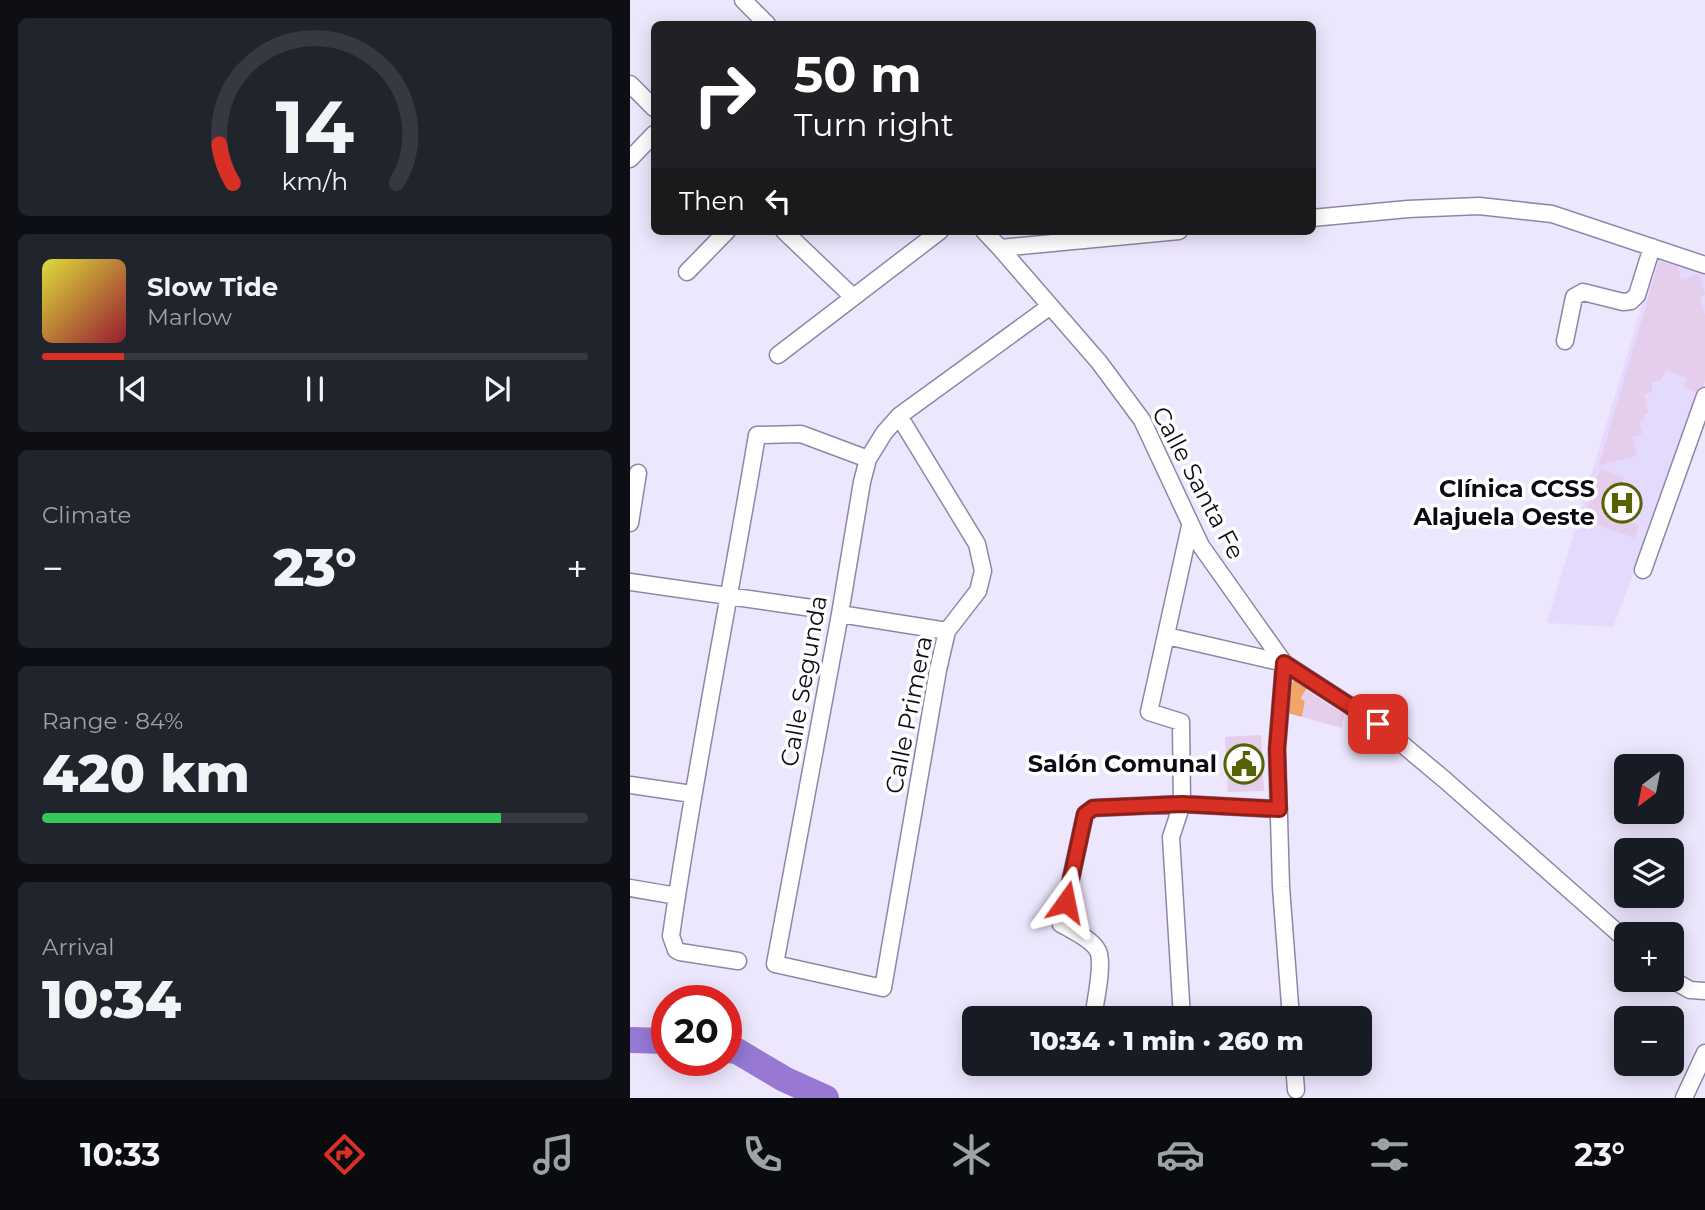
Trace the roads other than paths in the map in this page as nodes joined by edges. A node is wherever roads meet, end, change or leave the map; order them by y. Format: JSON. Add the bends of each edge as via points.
{"nodes":[{"id":1,"x":743,"y":0,"type":"edge"},
{"id":2,"x":764,"y":21,"type":"edge"},
{"id":3,"x":630,"y":84,"type":"edge"},
{"id":4,"x":651,"y":105,"type":"edge"},
{"id":5,"x":651,"y":137,"type":"edge"},
{"id":6,"x":630,"y":159,"type":"edge"},
{"id":7,"x":1316,"y":218,"type":"edge"},
{"id":8,"x":723,"y":235,"type":"edge"},
{"id":9,"x":788,"y":235,"type":"edge"},
{"id":10,"x":935,"y":235,"type":"edge"},
{"id":11,"x":988,"y":235,"type":"edge"},
{"id":12,"x":1137,"y":235,"type":"edge"},
{"id":13,"x":1652,"y":247,"type":"junction"},
{"id":14,"x":1000,"y":248,"type":"junction"},
{"id":15,"x":1705,"y":265,"type":"edge"},
{"id":16,"x":687,"y":272,"type":"dead end"},
{"id":17,"x":852,"y":296,"type":"junction"},
{"id":18,"x":1049,"y":307,"type":"junction"},
{"id":19,"x":1564,"y":341,"type":"dead end"},
{"id":20,"x":778,"y":355,"type":"dead end"},
{"id":21,"x":1705,"y":396,"type":"edge"},
{"id":22,"x":899,"y":416,"type":"junction"},
{"id":23,"x":868,"y":459,"type":"junction"},
{"id":24,"x":638,"y":473,"type":"dead end"},
{"id":25,"x":630,"y":523,"type":"edge"},
{"id":26,"x":1190,"y":526,"type":"junction"},
{"id":27,"x":1643,"y":570,"type":"dead end"},
{"id":28,"x":630,"y":582,"type":"edge"},
{"id":29,"x":730,"y":598,"type":"junction"},
{"id":30,"x":812,"y":608,"type":"dead end"},
{"id":31,"x":840,"y":614,"type":"junction"},
{"id":32,"x":947,"y":631,"type":"junction"},
{"id":33,"x":1167,"y":636,"type":"junction"},
{"id":34,"x":1284,"y":663,"type":"junction"},
{"id":35,"x":630,"y":785,"type":"edge"},
{"id":36,"x":692,"y":794,"type":"junction"},
{"id":37,"x":1182,"y":804,"type":"junction"},
{"id":38,"x":1279,"y":809,"type":"junction"},
{"id":39,"x":630,"y":888,"type":"edge"},
{"id":40,"x":677,"y":896,"type":"junction"},
{"id":41,"x":1614,"y":929,"type":"edge"},
{"id":42,"x":738,"y":961,"type":"dead end"},
{"id":43,"x":1684,"y":987,"type":"edge"},
{"id":44,"x":883,"y":988,"type":"joint"},
{"id":45,"x":1705,"y":991,"type":"edge"},
{"id":46,"x":1094,"y":1006,"type":"edge"},
{"id":47,"x":1181,"y":1006,"type":"edge"},
{"id":48,"x":1290,"y":1006,"type":"edge"},
{"id":49,"x":1705,"y":1053,"type":"edge"},
{"id":50,"x":1295,"y":1076,"type":"edge"},
{"id":51,"x":1296,"y":1090,"type":"dead end"},
{"id":52,"x":1684,"y":1098,"type":"edge"}],
"edges":[{"from":1,"to":2,"type":"street"},
{"from":3,"to":4,"type":"street"},
{"from":5,"to":6,"type":"street"},
{"from":7,"to":13,"type":"street","via":[[1479,206],[1552,214]]},
{"from":8,"to":16,"type":"street"},
{"from":9,"to":17,"type":"street"},
{"from":10,"to":17,"type":"street"},
{"from":11,"to":14,"type":"street","name":"Calle Santa Fe"},
{"from":12,"to":14,"type":"street"},
{"from":13,"to":15,"type":"street"},
{"from":13,"to":19,"type":"street","via":[[1631,301],[1583,292],[1574,297]]},
{"from":14,"to":18,"type":"street","name":"Calle Santa Fe"},
{"from":17,"to":20,"type":"street"},
{"from":18,"to":22,"type":"street"},
{"from":18,"to":26,"type":"street","name":"Calle Santa Fe","via":[[1099,362],[1142,420]]},
{"from":21,"to":27,"type":"street"},
{"from":22,"to":23,"type":"street","name":"Calle Segunda"},
{"from":22,"to":32,"type":"street","name":"Calle Primera","via":[[977,544],[983,571],[978,591]]},
{"from":23,"to":29,"type":"street","via":[[801,433],[757,435]]},
{"from":23,"to":31,"type":"street","name":"Calle Segunda"},
{"from":24,"to":25,"type":"street"},
{"from":26,"to":33,"type":"street"},
{"from":26,"to":34,"type":"street","name":"Calle Santa Fe"},
{"from":28,"to":29,"type":"street"},
{"from":29,"to":30,"type":"street"},
{"from":29,"to":36,"type":"street"},
{"from":31,"to":32,"type":"street"},
{"from":31,"to":44,"type":"street","name":"Calle Segunda","via":[[775,964]]},
{"from":32,"to":44,"type":"street","name":"Calle Primera"},
{"from":33,"to":34,"type":"street"},
{"from":33,"to":37,"type":"street","via":[[1149,712],[1181,722]]},
{"from":34,"to":38,"type":"street","via":[[1277,749]]},
{"from":34,"to":41,"type":"street","name":"Calle Santa Fe","via":[[1378,724]]},
{"from":35,"to":36,"type":"street"},
{"from":36,"to":40,"type":"street"},
{"from":37,"to":38,"type":"street"},
{"from":37,"to":46,"type":"street","via":[[1093,808],[1085,814],[1062,924],[1098,950]]},
{"from":37,"to":47,"type":"street","via":[[1171,837]]},
{"from":38,"to":48,"type":"street"},
{"from":39,"to":40,"type":"street"},
{"from":40,"to":42,"type":"street","via":[[671,936],[676,950]]},
{"from":43,"to":45,"type":"street"},
{"from":49,"to":52,"type":"street"},
{"from":50,"to":51,"type":"street"}]}
